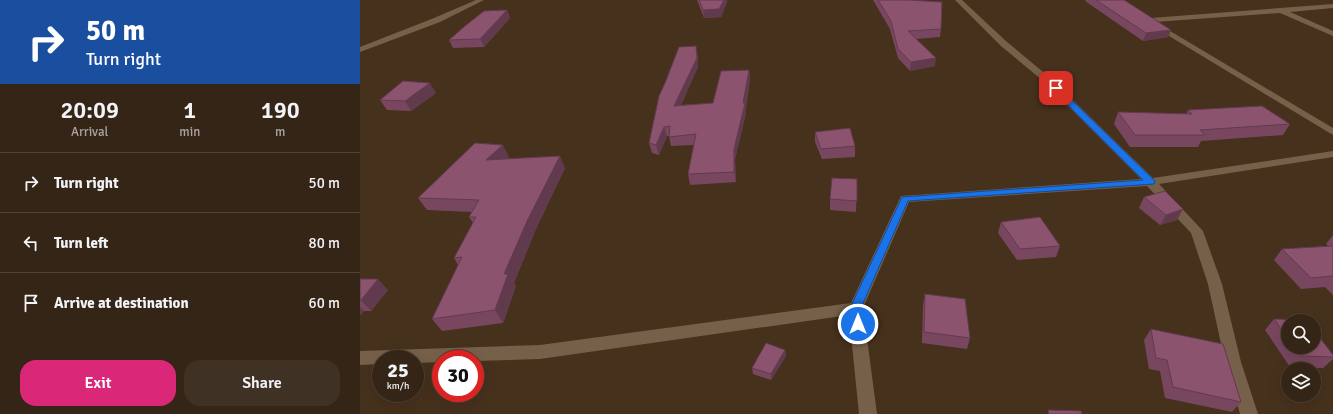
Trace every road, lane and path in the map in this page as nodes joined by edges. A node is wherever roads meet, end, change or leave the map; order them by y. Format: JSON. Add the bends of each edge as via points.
{"nodes":[{"id":1,"x":481,"y":0,"type":"edge"},
{"id":2,"x":958,"y":0,"type":"edge"},
{"id":3,"x":1333,"y":6,"type":"edge"},
{"id":4,"x":1282,"y":11,"type":"junction"},
{"id":5,"x":1333,"y":34,"type":"edge"},
{"id":6,"x":360,"y":50,"type":"edge"},
{"id":7,"x":1333,"y":132,"type":"edge"},
{"id":8,"x":1333,"y":154,"type":"edge"},
{"id":9,"x":1150,"y":182,"type":"junction"},
{"id":10,"x":856,"y":308,"type":"junction"},
{"id":11,"x":360,"y":358,"type":"edge"},
{"id":12,"x":868,"y":414,"type":"edge"},
{"id":13,"x":1249,"y":414,"type":"edge"}],
"edges":[{"from":1,"to":6,"type":"street"},
{"from":2,"to":9,"type":"street","via":[[1004,44],[1045,78]]},
{"from":3,"to":4,"type":"street"},
{"from":4,"to":5,"type":"street"},
{"from":4,"to":7,"type":"street","via":[[1150,22]]},
{"from":8,"to":9,"type":"street"},
{"from":9,"to":10,"type":"street","via":[[905,199]]},
{"from":9,"to":13,"type":"street","via":[[1197,231],[1215,284],[1232,362]]},
{"from":10,"to":11,"type":"street","via":[[540,352]]},
{"from":10,"to":12,"type":"street"}]}
